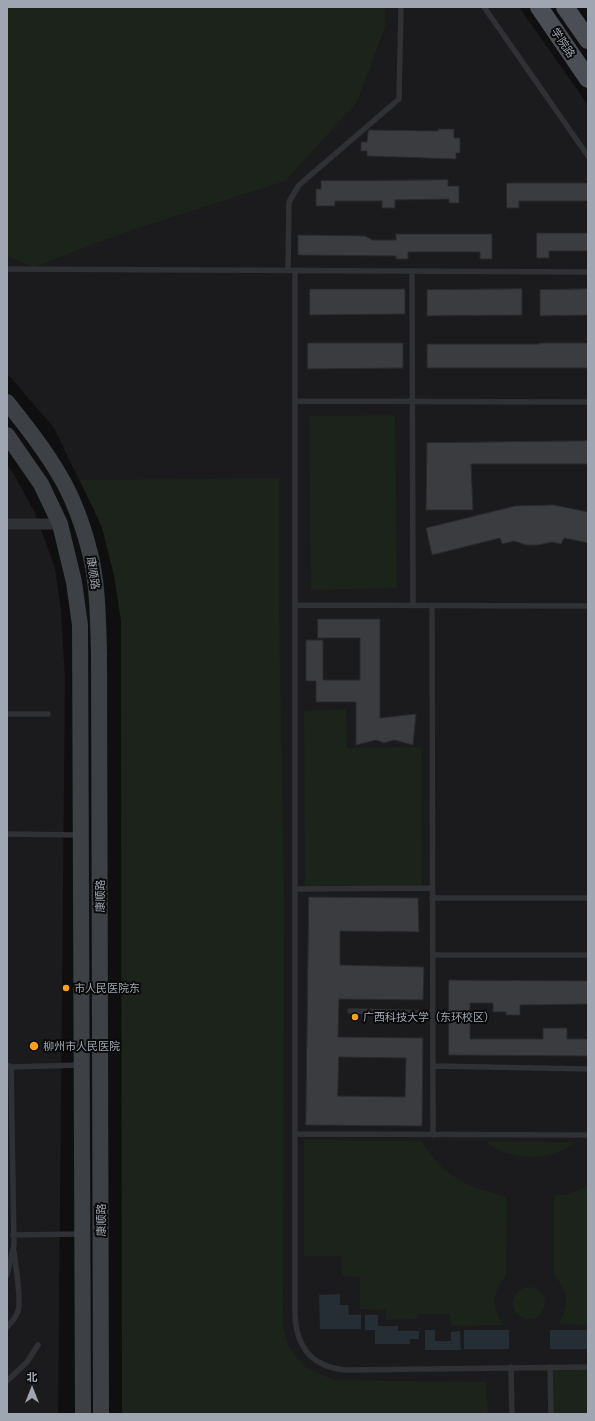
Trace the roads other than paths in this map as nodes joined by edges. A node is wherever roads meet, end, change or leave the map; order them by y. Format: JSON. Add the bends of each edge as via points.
{"nodes":[{"id":1,"x":401,"y":7,"type":"edge"},
{"id":2,"x":484,"y":7,"type":"edge"},
{"id":3,"x":539,"y":7,"type":"edge"},
{"id":4,"x":565,"y":7,"type":"edge"},
{"id":5,"x":588,"y":40,"type":"edge"},
{"id":6,"x":588,"y":79,"type":"edge"},
{"id":7,"x":588,"y":156,"type":"edge"},
{"id":8,"x":7,"y":269,"type":"edge"},
{"id":9,"x":288,"y":270,"type":"junction"},
{"id":10,"x":296,"y":270,"type":"junction"},
{"id":11,"x":412,"y":271,"type":"junction"},
{"id":12,"x":588,"y":272,"type":"edge"},
{"id":13,"x":296,"y":401,"type":"junction"},
{"id":14,"x":413,"y":401,"type":"junction"},
{"id":15,"x":7,"y":402,"type":"edge"},
{"id":16,"x":588,"y":402,"type":"edge"},
{"id":17,"x":7,"y":435,"type":"edge"},
{"id":18,"x":7,"y":524,"type":"edge"},
{"id":19,"x":60,"y":524,"type":"junction"},
{"id":20,"x":295,"y":605,"type":"junction"},
{"id":21,"x":413,"y":605,"type":"junction"},
{"id":22,"x":432,"y":605,"type":"junction"},
{"id":23,"x":588,"y":606,"type":"edge"},
{"id":24,"x":7,"y":714,"type":"edge"},
{"id":25,"x":48,"y":714,"type":"dead end"},
{"id":26,"x":7,"y":834,"type":"edge"},
{"id":27,"x":81,"y":835,"type":"junction"},
{"id":28,"x":432,"y":888,"type":"junction"},
{"id":29,"x":296,"y":889,"type":"junction"},
{"id":30,"x":432,"y":898,"type":"junction"},
{"id":31,"x":588,"y":898,"type":"edge"},
{"id":32,"x":433,"y":955,"type":"junction"},
{"id":33,"x":588,"y":955,"type":"edge"},
{"id":34,"x":350,"y":1011,"type":"dead end"},
{"id":35,"x":433,"y":1013,"type":"junction"},
{"id":36,"x":82,"y":1065,"type":"junction"},
{"id":37,"x":9,"y":1066,"type":"edge"},
{"id":38,"x":433,"y":1066,"type":"junction"},
{"id":39,"x":588,"y":1069,"type":"edge"},
{"id":40,"x":295,"y":1134,"type":"junction"},
{"id":41,"x":433,"y":1134,"type":"junction"},
{"id":42,"x":588,"y":1135,"type":"edge"},
{"id":43,"x":82,"y":1234,"type":"junction"},
{"id":44,"x":13,"y":1235,"type":"junction"},
{"id":45,"x":14,"y":1244,"type":"junction"},
{"id":46,"x":7,"y":1275,"type":"edge"},
{"id":47,"x":7,"y":1327,"type":"edge"},
{"id":48,"x":38,"y":1345,"type":"dead end"},
{"id":49,"x":510,"y":1367,"type":"junction"},
{"id":50,"x":550,"y":1367,"type":"junction"},
{"id":51,"x":588,"y":1367,"type":"edge"},
{"id":52,"x":7,"y":1381,"type":"edge"},
{"id":53,"x":83,"y":1414,"type":"edge"},
{"id":54,"x":101,"y":1414,"type":"edge"},
{"id":55,"x":512,"y":1414,"type":"edge"},
{"id":56,"x":551,"y":1414,"type":"edge"}],
"edges":[{"from":1,"to":9,"type":"lane","via":[[398,99],[299,185],[289,202]]},
{"from":2,"to":7,"type":"lane"},
{"from":3,"to":6,"type":"main road","name":"学院路"},
{"from":4,"to":5,"type":"main road","name":"学院路"},
{"from":8,"to":9,"type":"lane"},
{"from":9,"to":10,"type":"lane"},
{"from":10,"to":11,"type":"lane"},
{"from":10,"to":13,"type":"lane"},
{"from":11,"to":12,"type":"lane"},
{"from":11,"to":14,"type":"lane"},
{"from":13,"to":14,"type":"lane"},
{"from":13,"to":20,"type":"lane"},
{"from":14,"to":16,"type":"lane"},
{"from":14,"to":21,"type":"lane"},
{"from":15,"to":54,"type":"main road","name":"康顺路","via":[[61,477],[80,519],[90,553],[95,587],[99,653]]},
{"from":17,"to":19,"type":"main road","name":"康顺路","via":[[41,484]]},
{"from":18,"to":19,"type":"street"},
{"from":19,"to":27,"type":"main road","name":"康顺路","via":[[74,582],[80,625]]},
{"from":20,"to":21,"type":"lane"},
{"from":20,"to":29,"type":"lane"},
{"from":21,"to":22,"type":"lane"},
{"from":22,"to":23,"type":"lane"},
{"from":22,"to":28,"type":"lane"},
{"from":24,"to":25,"type":"lane"},
{"from":26,"to":27,"type":"lane"},
{"from":27,"to":36,"type":"main road","name":"康顺路"},
{"from":28,"to":29,"type":"lane"},
{"from":28,"to":30,"type":"lane"},
{"from":29,"to":40,"type":"lane"},
{"from":30,"to":31,"type":"lane"},
{"from":30,"to":32,"type":"lane"},
{"from":32,"to":33,"type":"lane"},
{"from":32,"to":35,"type":"lane"},
{"from":34,"to":35,"type":"lane"},
{"from":35,"to":38,"type":"lane"},
{"from":36,"to":37,"type":"lane"},
{"from":36,"to":43,"type":"main road","name":"康顺路"},
{"from":37,"to":44,"type":"lane"},
{"from":38,"to":39,"type":"lane"},
{"from":38,"to":41,"type":"lane"},
{"from":40,"to":41,"type":"lane"},
{"from":40,"to":49,"type":"lane","via":[[295,1316],[298,1338],[305,1351],[323,1365],[340,1370]]},
{"from":41,"to":42,"type":"lane"},
{"from":43,"to":44,"type":"lane"},
{"from":43,"to":53,"type":"main road","name":"康顺路"},
{"from":44,"to":45,"type":"lane"},
{"from":45,"to":46,"type":"lane"},
{"from":45,"to":47,"type":"lane","via":[[19,1300],[18,1311]]},
{"from":48,"to":52,"type":"lane","via":[[27,1362]]},
{"from":49,"to":50,"type":"lane"},
{"from":49,"to":55,"type":"lane"},
{"from":50,"to":51,"type":"lane"},
{"from":50,"to":56,"type":"lane"}]}
